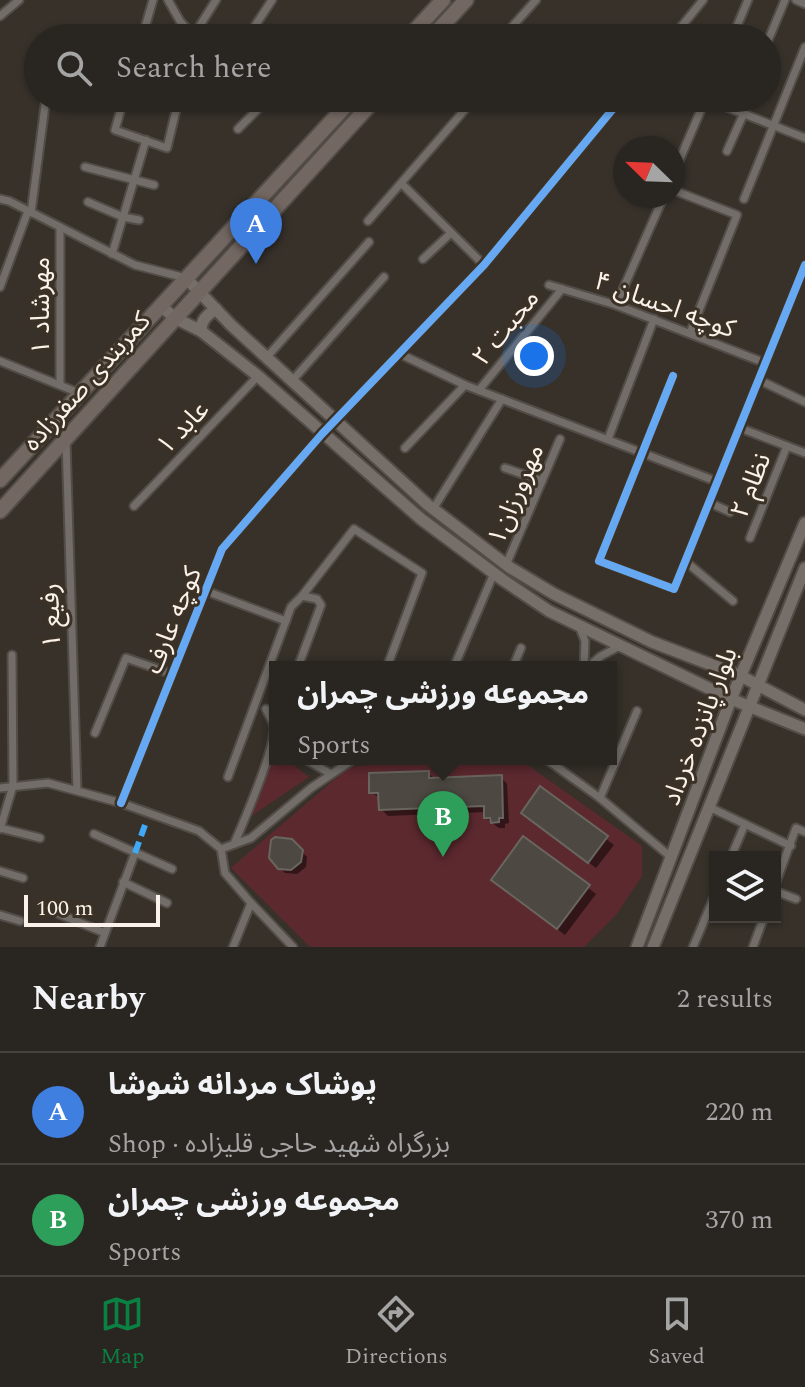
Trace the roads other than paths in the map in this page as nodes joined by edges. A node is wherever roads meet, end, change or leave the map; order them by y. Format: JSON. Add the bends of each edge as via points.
{"nodes":[{"id":1,"x":19,"y":0,"type":"edge"},
{"id":2,"x":153,"y":0,"type":"edge"},
{"id":3,"x":168,"y":0,"type":"edge"},
{"id":4,"x":216,"y":0,"type":"edge"},
{"id":5,"x":272,"y":0,"type":"edge"},
{"id":6,"x":443,"y":0,"type":"edge"},
{"id":7,"x":466,"y":0,"type":"edge"},
{"id":8,"x":536,"y":0,"type":"edge"},
{"id":9,"x":703,"y":0,"type":"edge"},
{"id":10,"x":748,"y":0,"type":"edge"},
{"id":11,"x":785,"y":0,"type":"edge"},
{"id":12,"x":796,"y":0,"type":"edge"},
{"id":13,"x":805,"y":4,"type":"edge"},
{"id":14,"x":0,"y":16,"type":"edge"},
{"id":15,"x":146,"y":24,"type":"edge"},
{"id":16,"x":183,"y":24,"type":"edge"},
{"id":17,"x":202,"y":24,"type":"edge"},
{"id":18,"x":256,"y":24,"type":"edge"},
{"id":19,"x":421,"y":24,"type":"edge"},
{"id":20,"x":444,"y":24,"type":"edge"},
{"id":21,"x":515,"y":24,"type":"edge"},
{"id":22,"x":683,"y":24,"type":"edge"},
{"id":23,"x":738,"y":24,"type":"edge"},
{"id":24,"x":775,"y":24,"type":"edge"},
{"id":25,"x":805,"y":47,"type":"edge"},
{"id":26,"x":781,"y":107,"type":"edge"},
{"id":27,"x":44,"y":112,"type":"edge"},
{"id":28,"x":120,"y":112,"type":"edge"},
{"id":29,"x":176,"y":112,"type":"edge"},
{"id":30,"x":255,"y":112,"type":"edge"},
{"id":31,"x":340,"y":112,"type":"edge"},
{"id":32,"x":363,"y":112,"type":"edge"},
{"id":33,"x":463,"y":112,"type":"edge"},
{"id":34,"x":610,"y":112,"type":"edge"},
{"id":35,"x":700,"y":112,"type":"edge"},
{"id":36,"x":779,"y":112,"type":"edge"},
{"id":37,"x":744,"y":113,"type":"joint"},
{"id":38,"x":774,"y":125,"type":"junction"},
{"id":39,"x":238,"y":129,"type":"dead end"},
{"id":40,"x":805,"y":138,"type":"edge"},
{"id":41,"x":146,"y":140,"type":"junction"},
{"id":42,"x":685,"y":147,"type":"edge"},
{"id":43,"x":727,"y":151,"type":"dead end"},
{"id":44,"x":85,"y":167,"type":"dead end"},
{"id":45,"x":134,"y":181,"type":"junction"},
{"id":46,"x":402,"y":184,"type":"junction"},
{"id":47,"x":154,"y":185,"type":"dead end"},
{"id":48,"x":685,"y":195,"type":"edge"},
{"id":49,"x":0,"y":199,"type":"edge"},
{"id":50,"x":744,"y":199,"type":"dead end"},
{"id":51,"x":88,"y":202,"type":"dead end"},
{"id":52,"x":659,"y":208,"type":"edge"},
{"id":53,"x":30,"y":212,"type":"junction"},
{"id":54,"x":123,"y":217,"type":"junction"},
{"id":55,"x":139,"y":220,"type":"dead end"},
{"id":56,"x":368,"y":221,"type":"dead end"},
{"id":57,"x":60,"y":227,"type":"junction"},
{"id":58,"x":451,"y":233,"type":"junction"},
{"id":59,"x":369,"y":242,"type":"dead end"},
{"id":60,"x":112,"y":254,"type":"junction"},
{"id":61,"x":423,"y":259,"type":"dead end"},
{"id":62,"x":484,"y":265,"type":"junction"},
{"id":63,"x":805,"y":265,"type":"edge"},
{"id":64,"x":384,"y":277,"type":"dead end"},
{"id":65,"x":186,"y":278,"type":"junction"},
{"id":66,"x":549,"y":285,"type":"dead end"},
{"id":67,"x":0,"y":287,"type":"edge"},
{"id":68,"x":562,"y":289,"type":"junction"},
{"id":69,"x":200,"y":290,"type":"junction"},
{"id":70,"x":616,"y":305,"type":"junction"},
{"id":71,"x":161,"y":306,"type":"junction"},
{"id":72,"x":216,"y":309,"type":"junction"},
{"id":73,"x":175,"y":318,"type":"junction"},
{"id":74,"x":654,"y":319,"type":"junction"},
{"id":75,"x":201,"y":331,"type":"junction"},
{"id":76,"x":690,"y":333,"type":"junction"},
{"id":77,"x":398,"y":353,"type":"junction"},
{"id":78,"x":266,"y":358,"type":"junction"},
{"id":79,"x":0,"y":361,"type":"edge"},
{"id":80,"x":765,"y":363,"type":"junction"},
{"id":81,"x":258,"y":376,"type":"junction"},
{"id":82,"x":673,"y":376,"type":"dead end"},
{"id":83,"x":759,"y":380,"type":"junction"},
{"id":84,"x":291,"y":382,"type":"junction"},
{"id":85,"x":60,"y":385,"type":"junction"},
{"id":86,"x":465,"y":385,"type":"junction"},
{"id":87,"x":479,"y":390,"type":"junction"},
{"id":88,"x":82,"y":394,"type":"junction"},
{"id":89,"x":502,"y":399,"type":"junction"},
{"id":90,"x":805,"y":402,"type":"edge"},
{"id":91,"x":335,"y":421,"type":"junction"},
{"id":92,"x":740,"y":428,"type":"junction"},
{"id":93,"x":322,"y":434,"type":"junction"},
{"id":94,"x":560,"y":439,"type":"dead end"},
{"id":95,"x":608,"y":439,"type":"junction"},
{"id":96,"x":66,"y":440,"type":"junction"},
{"id":97,"x":787,"y":446,"type":"junction"},
{"id":98,"x":405,"y":448,"type":"dead end"},
{"id":99,"x":642,"y":452,"type":"junction"},
{"id":100,"x":805,"y":453,"type":"edge"},
{"id":101,"x":505,"y":468,"type":"dead end"},
{"id":102,"x":0,"y":480,"type":"edge"},
{"id":103,"x":542,"y":481,"type":"junction"},
{"id":104,"x":718,"y":482,"type":"junction"},
{"id":105,"x":710,"y":503,"type":"junction"},
{"id":106,"x":134,"y":506,"type":"dead end"},
{"id":107,"x":433,"y":509,"type":"junction"},
{"id":108,"x":0,"y":511,"type":"edge"},
{"id":109,"x":730,"y":512,"type":"dead end"},
{"id":110,"x":805,"y":523,"type":"edge"},
{"id":111,"x":750,"y":538,"type":"dead end"},
{"id":112,"x":685,"y":561,"type":"junction"},
{"id":113,"x":506,"y":565,"type":"junction"},
{"id":114,"x":805,"y":568,"type":"edge"},
{"id":115,"x":494,"y":573,"type":"junction"},
{"id":116,"x":206,"y":591,"type":"junction"},
{"id":117,"x":302,"y":596,"type":"junction"},
{"id":118,"x":733,"y":601,"type":"dead end"},
{"id":119,"x":286,"y":621,"type":"junction"},
{"id":120,"x":578,"y":624,"type":"junction"},
{"id":121,"x":620,"y":646,"type":"junction"},
{"id":122,"x":521,"y":648,"type":"dead end"},
{"id":123,"x":12,"y":655,"type":"dead end"},
{"id":124,"x":696,"y":659,"type":"junction"},
{"id":125,"x":271,"y":661,"type":"edge"},
{"id":126,"x":300,"y":661,"type":"edge"},
{"id":127,"x":389,"y":661,"type":"edge"},
{"id":128,"x":457,"y":661,"type":"edge"},
{"id":129,"x":516,"y":661,"type":"edge"},
{"id":130,"x":586,"y":661,"type":"edge"},
{"id":131,"x":594,"y":661,"type":"edge"},
{"id":132,"x":269,"y":668,"type":"edge"},
{"id":133,"x":172,"y":674,"type":"junction"},
{"id":134,"x":741,"y":676,"type":"junction"},
{"id":135,"x":690,"y":678,"type":"junction"},
{"id":136,"x":760,"y":686,"type":"junction"},
{"id":137,"x":259,"y":695,"type":"junction"},
{"id":138,"x":731,"y":699,"type":"junction"},
{"id":139,"x":750,"y":707,"type":"junction"},
{"id":140,"x":266,"y":709,"type":"junction"},
{"id":141,"x":269,"y":710,"type":"edge"},
{"id":142,"x":805,"y":710,"type":"edge"},
{"id":143,"x":637,"y":711,"type":"dead end"},
{"id":144,"x":269,"y":715,"type":"edge"},
{"id":145,"x":805,"y":727,"type":"edge"},
{"id":146,"x":95,"y":733,"type":"dead end"},
{"id":147,"x":269,"y":749,"type":"edge"},
{"id":148,"x":617,"y":758,"type":"edge"},
{"id":149,"x":315,"y":765,"type":"edge"},
{"id":150,"x":345,"y":765,"type":"edge"},
{"id":151,"x":554,"y":765,"type":"edge"},
{"id":152,"x":614,"y":765,"type":"edge"},
{"id":153,"x":331,"y":774,"type":"junction"},
{"id":154,"x":228,"y":777,"type":"dead end"},
{"id":155,"x":13,"y":786,"type":"junction"},
{"id":156,"x":0,"y":788,"type":"edge"},
{"id":157,"x":77,"y":790,"type":"junction"},
{"id":158,"x":600,"y":798,"type":"junction"},
{"id":159,"x":121,"y":803,"type":"junction"},
{"id":160,"x":709,"y":807,"type":"junction"},
{"id":161,"x":745,"y":824,"type":"junction"},
{"id":162,"x":0,"y":829,"type":"edge"},
{"id":163,"x":805,"y":832,"type":"edge"},
{"id":164,"x":94,"y":834,"type":"dead end"},
{"id":165,"x":40,"y":838,"type":"dead end"},
{"id":166,"x":234,"y":844,"type":"junction"},
{"id":167,"x":791,"y":846,"type":"junction"},
{"id":168,"x":221,"y":849,"type":"junction"},
{"id":169,"x":734,"y":851,"type":"edge"},
{"id":170,"x":135,"y":853,"type":"junction"},
{"id":171,"x":672,"y":858,"type":"junction"},
{"id":172,"x":172,"y":869,"type":"dead end"},
{"id":173,"x":0,"y":871,"type":"edge"},
{"id":174,"x":781,"y":872,"type":"edge"},
{"id":175,"x":23,"y":878,"type":"dead end"},
{"id":176,"x":123,"y":882,"type":"junction"},
{"id":177,"x":781,"y":891,"type":"edge"},
{"id":178,"x":796,"y":899,"type":"dead end"},
{"id":179,"x":167,"y":903,"type":"dead end"},
{"id":180,"x":251,"y":903,"type":"junction"},
{"id":181,"x":709,"y":909,"type":"edge"},
{"id":182,"x":59,"y":914,"type":"dead end"},
{"id":183,"x":0,"y":915,"type":"edge"},
{"id":184,"x":20,"y":921,"type":"dead end"},
{"id":185,"x":762,"y":923,"type":"edge"},
{"id":186,"x":105,"y":933,"type":"junction"},
{"id":187,"x":754,"y":944,"type":"edge"},
{"id":188,"x":100,"y":947,"type":"edge"},
{"id":189,"x":233,"y":947,"type":"edge"},
{"id":190,"x":293,"y":947,"type":"edge"},
{"id":191,"x":637,"y":947,"type":"edge"},
{"id":192,"x":653,"y":947,"type":"edge"},
{"id":193,"x":693,"y":947,"type":"edge"},
{"id":194,"x":765,"y":947,"type":"edge"}],
"edges":[{"from":1,"to":14,"type":"street"},
{"from":2,"to":15,"type":"street"},
{"from":3,"to":16,"type":"street"},
{"from":4,"to":17,"type":"street"},
{"from":5,"to":18,"type":"street"},
{"from":6,"to":19,"type":"highway"},
{"from":7,"to":20,"type":"highway"},
{"from":8,"to":21,"type":"street"},
{"from":9,"to":22,"type":"street"},
{"from":10,"to":23,"type":"street"},
{"from":11,"to":24,"type":"street"},
{"from":12,"to":13,"type":"street"},
{"from":25,"to":26,"type":"street"},
{"from":27,"to":53,"type":"street"},
{"from":28,"to":41,"type":"street","via":[[115,130]]},
{"from":29,"to":41,"type":"street","via":[[167,148]]},
{"from":30,"to":39,"type":"street"},
{"from":31,"to":65,"type":"highway"},
{"from":32,"to":69,"type":"highway","name":"کمربندی صفرزاده"},
{"from":33,"to":46,"type":"street"},
{"from":34,"to":62,"type":"street","name":"کوچه عارف"},
{"from":35,"to":42,"type":"street"},
{"from":36,"to":38,"type":"street"},
{"from":37,"to":38,"type":"street"},
{"from":37,"to":43,"type":"street"},
{"from":38,"to":40,"type":"street"},
{"from":38,"to":50,"type":"street"},
{"from":41,"to":45,"type":"street"},
{"from":44,"to":45,"type":"street"},
{"from":45,"to":47,"type":"street"},
{"from":45,"to":54,"type":"street"},
{"from":46,"to":56,"type":"street"},
{"from":46,"to":58,"type":"street"},
{"from":48,"to":76,"type":"street","via":[[737,215]]},
{"from":49,"to":53,"type":"street"},
{"from":51,"to":54,"type":"street"},
{"from":52,"to":70,"type":"street"},
{"from":53,"to":57,"type":"street"},
{"from":53,"to":67,"type":"street"},
{"from":54,"to":55,"type":"street"},
{"from":54,"to":60,"type":"street"},
{"from":57,"to":60,"type":"street"},
{"from":57,"to":85,"type":"street","name":"مهرشاد ۱"},
{"from":58,"to":61,"type":"street"},
{"from":58,"to":62,"type":"street"},
{"from":59,"to":78,"type":"street"},
{"from":60,"to":65,"type":"street"},
{"from":62,"to":77,"type":"street","name":"کوچه عارف"},
{"from":63,"to":80,"type":"street"},
{"from":64,"to":84,"type":"street"},
{"from":65,"to":69,"type":"main road"},
{"from":65,"to":71,"type":"highway"},
{"from":66,"to":68,"type":"street","name":"کوچه احسان ۴"},
{"from":68,"to":70,"type":"street","name":"کوچه احسان ۴"},
{"from":68,"to":87,"type":"street","name":"محبت ۲"},
{"from":69,"to":72,"type":"main road"},
{"from":69,"to":73,"type":"highway","name":"کمربندی صفرزاده"},
{"from":70,"to":74,"type":"street","name":"کوچه احسان ۴"},
{"from":71,"to":73,"type":"main road"},
{"from":71,"to":88,"type":"highway"},
{"from":72,"to":75,"type":"main road","via":[[207,315]]},
{"from":72,"to":78,"type":"main road"},
{"from":73,"to":75,"type":"main road"},
{"from":73,"to":96,"type":"highway","name":"کمربندی صفرزاده"},
{"from":74,"to":76,"type":"street","name":"کوچه احسان ۴"},
{"from":74,"to":95,"type":"street"},
{"from":75,"to":81,"type":"main road"},
{"from":76,"to":80,"type":"street","name":"کوچه احسان ۴"},
{"from":77,"to":86,"type":"street"},
{"from":77,"to":91,"type":"street","name":"کوچه عارف"},
{"from":78,"to":84,"type":"main road"},
{"from":79,"to":85,"type":"street"},
{"from":80,"to":83,"type":"street"},
{"from":81,"to":93,"type":"main road"},
{"from":81,"to":106,"type":"street","name":"عابد ۱"},
{"from":82,"to":99,"type":"street"},
{"from":83,"to":90,"type":"street"},
{"from":83,"to":92,"type":"street"},
{"from":84,"to":91,"type":"main road"},
{"from":85,"to":88,"type":"street"},
{"from":86,"to":87,"type":"street"},
{"from":86,"to":98,"type":"street"},
{"from":87,"to":89,"type":"street"},
{"from":88,"to":102,"type":"highway"},
{"from":89,"to":95,"type":"street"},
{"from":89,"to":107,"type":"street"},
{"from":91,"to":93,"type":"street","name":"کوچه عارف"},
{"from":91,"to":107,"type":"main road"},
{"from":92,"to":97,"type":"street"},
{"from":92,"to":104,"type":"street"},
{"from":93,"to":115,"type":"main road"},
{"from":93,"to":116,"type":"street","name":"کوچه عارف","via":[[222,549]]},
{"from":94,"to":103,"type":"street","name":"مهرورزان۱"},
{"from":95,"to":99,"type":"street"},
{"from":96,"to":108,"type":"highway","name":"کمربندی صفرزاده"},
{"from":96,"to":157,"type":"street","name":"رفیع ۱"},
{"from":97,"to":100,"type":"street"},
{"from":97,"to":111,"type":"street","name":"نظام ۲"},
{"from":99,"to":104,"type":"street"},
{"from":99,"to":112,"type":"street","via":[[599,561],[674,589]]},
{"from":101,"to":103,"type":"street"},
{"from":103,"to":113,"type":"street","name":"مهرورزان۱"},
{"from":104,"to":105,"type":"street"},
{"from":105,"to":109,"type":"street"},
{"from":105,"to":112,"type":"street"},
{"from":107,"to":113,"type":"main road"},
{"from":110,"to":134,"type":"main road","name":"بلوار پانزده خرداد"},
{"from":112,"to":118,"type":"street"},
{"from":113,"to":124,"type":"main road","via":[[554,594]]},
{"from":114,"to":136,"type":"main road","name":"بلوار پانزده خرداد"},
{"from":115,"to":120,"type":"main road"},
{"from":115,"to":128,"type":"street"},
{"from":116,"to":119,"type":"street"},
{"from":116,"to":133,"type":"street","name":"کوچه عارف"},
{"from":117,"to":119,"type":"street"},
{"from":117,"to":126,"type":"street","via":[[321,605]]},
{"from":117,"to":127,"type":"street","via":[[354,529],[422,573]]},
{"from":119,"to":125,"type":"street"},
{"from":120,"to":121,"type":"main road"},
{"from":120,"to":130,"type":"street"},
{"from":121,"to":131,"type":"street"},
{"from":121,"to":135,"type":"main road"},
{"from":122,"to":129,"type":"street"},
{"from":123,"to":155,"type":"street"},
{"from":124,"to":134,"type":"main road"},
{"from":124,"to":135,"type":"main road","via":[[700,669]]},
{"from":132,"to":137,"type":"street"},
{"from":133,"to":146,"type":"street","via":[[126,658]]},
{"from":133,"to":159,"type":"street","name":"کوچه عارف"},
{"from":134,"to":136,"type":"main road"},
{"from":134,"to":138,"type":"main road","name":"بلوار پانزده خرداد"},
{"from":135,"to":138,"type":"main road"},
{"from":136,"to":139,"type":"main road","name":"بلوار پانزده خرداد"},
{"from":136,"to":142,"type":"main road"},
{"from":137,"to":140,"type":"street"},
{"from":137,"to":154,"type":"street"},
{"from":138,"to":139,"type":"main road"},
{"from":138,"to":171,"type":"main road","name":"بلوار پانزده خرداد"},
{"from":139,"to":145,"type":"main road"},
{"from":139,"to":160,"type":"main road","name":"بلوار پانزده خرداد"},
{"from":140,"to":141,"type":"street"},
{"from":140,"to":144,"type":"street"},
{"from":143,"to":148,"type":"street"},
{"from":147,"to":166,"type":"street"},
{"from":149,"to":153,"type":"street"},
{"from":150,"to":153,"type":"street"},
{"from":151,"to":158,"type":"street"},
{"from":152,"to":158,"type":"street"},
{"from":153,"to":166,"type":"street","via":[[251,838]]},
{"from":155,"to":156,"type":"street"},
{"from":155,"to":157,"type":"street","via":[[48,783]]},
{"from":155,"to":162,"type":"street"},
{"from":157,"to":159,"type":"street"},
{"from":158,"to":171,"type":"street"},
{"from":159,"to":168,"type":"street","via":[[199,831]]},
{"from":160,"to":161,"type":"street"},
{"from":160,"to":192,"type":"main road","name":"بلوار پانزده خرداد"},
{"from":161,"to":167,"type":"street"},
{"from":161,"to":169,"type":"street"},
{"from":162,"to":165,"type":"street"},
{"from":163,"to":167,"type":"street","via":[[796,828]]},
{"from":164,"to":170,"type":"street"},
{"from":166,"to":168,"type":"street"},
{"from":167,"to":174,"type":"street"},
{"from":168,"to":180,"type":"street","via":[[225,873]]},
{"from":170,"to":172,"type":"street"},
{"from":170,"to":176,"type":"street"},
{"from":171,"to":191,"type":"main road","name":"بلوار پانزده خرداد"},
{"from":173,"to":175,"type":"street"},
{"from":176,"to":179,"type":"street"},
{"from":176,"to":186,"type":"street"},
{"from":177,"to":178,"type":"street"},
{"from":180,"to":189,"type":"street"},
{"from":180,"to":190,"type":"street"},
{"from":181,"to":193,"type":"street"},
{"from":182,"to":186,"type":"street"},
{"from":183,"to":184,"type":"street"},
{"from":185,"to":187,"type":"street"},
{"from":186,"to":188,"type":"street"},
{"from":187,"to":194,"type":"street"}]}
